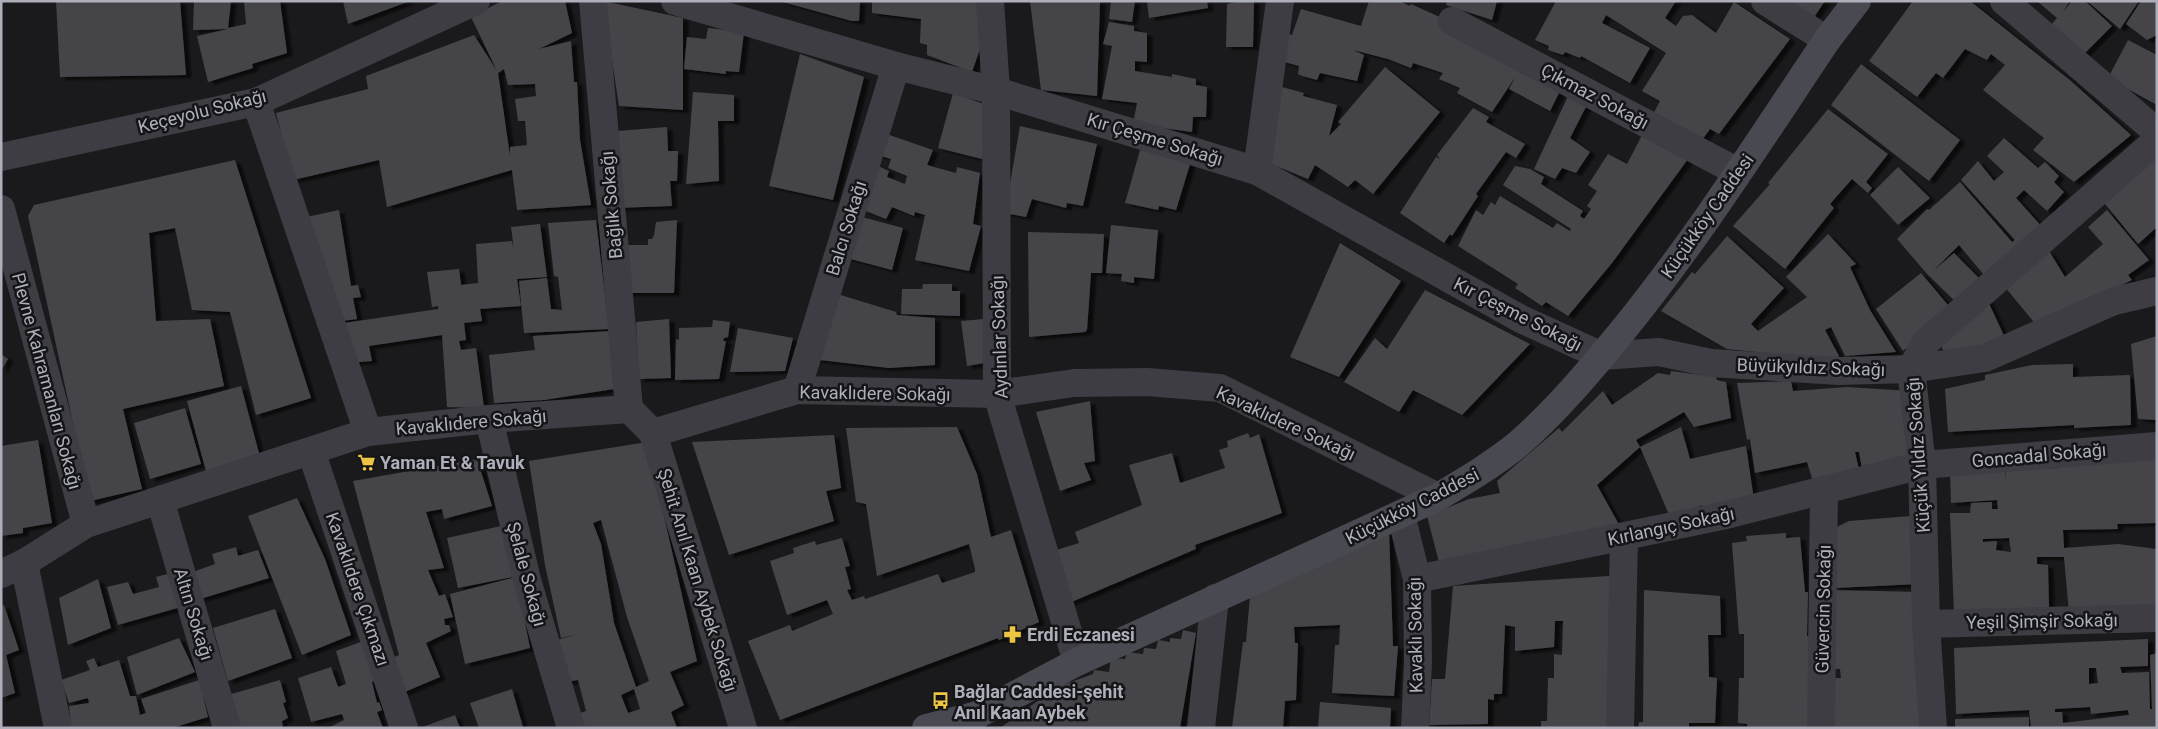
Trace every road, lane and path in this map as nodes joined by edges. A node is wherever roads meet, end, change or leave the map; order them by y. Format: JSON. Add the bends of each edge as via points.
{"nodes":[{"id":1,"x":476,"y":1,"type":"edge"},
{"id":2,"x":594,"y":1,"type":"edge"},
{"id":3,"x":675,"y":1,"type":"edge"},
{"id":4,"x":990,"y":1,"type":"edge"},
{"id":5,"x":1280,"y":1,"type":"edge"},
{"id":6,"x":1765,"y":1,"type":"edge"},
{"id":7,"x":1857,"y":1,"type":"edge"},
{"id":8,"x":2004,"y":1,"type":"edge"},
{"id":9,"x":1452,"y":21,"type":"dead end"},
{"id":10,"x":1827,"y":40,"type":"junction"},
{"id":11,"x":896,"y":66,"type":"junction"},
{"id":12,"x":996,"y":91,"type":"junction"},
{"id":13,"x":256,"y":102,"type":"junction"},
{"id":14,"x":2157,"y":132,"type":"edge"},
{"id":15,"x":2157,"y":140,"type":"edge"},
{"id":16,"x":1,"y":156,"type":"edge"},
{"id":17,"x":1257,"y":171,"type":"junction"},
{"id":18,"x":1738,"y":172,"type":"junction"},
{"id":19,"x":1,"y":209,"type":"edge"},
{"id":20,"x":2157,"y":291,"type":"edge"},
{"id":21,"x":1602,"y":356,"type":"junction"},
{"id":22,"x":1911,"y":369,"type":"junction"},
{"id":23,"x":796,"y":390,"type":"junction"},
{"id":24,"x":997,"y":394,"type":"junction"},
{"id":25,"x":629,"y":409,"type":"junction"},
{"id":26,"x":489,"y":419,"type":"junction"},
{"id":27,"x":368,"y":432,"type":"junction"},
{"id":28,"x":653,"y":432,"type":"junction"},
{"id":29,"x":2157,"y":446,"type":"edge"},
{"id":30,"x":311,"y":451,"type":"junction"},
{"id":31,"x":1922,"y":465,"type":"junction"},
{"id":32,"x":1824,"y":490,"type":"junction"},
{"id":33,"x":1438,"y":497,"type":"junction"},
{"id":34,"x":160,"y":500,"type":"junction"},
{"id":35,"x":1401,"y":515,"type":"junction"},
{"id":36,"x":86,"y":524,"type":"junction"},
{"id":37,"x":1624,"y":537,"type":"junction"},
{"id":38,"x":12,"y":569,"type":"edge"},
{"id":39,"x":1417,"y":579,"type":"junction"},
{"id":40,"x":1215,"y":598,"type":"junction"},
{"id":41,"x":2157,"y":618,"type":"edge"},
{"id":42,"x":1926,"y":624,"type":"junction"},
{"id":43,"x":1077,"y":662,"type":"junction"},
{"id":44,"x":970,"y":722,"type":"edge"},
{"id":45,"x":58,"y":728,"type":"edge"},
{"id":46,"x":227,"y":728,"type":"edge"},
{"id":47,"x":404,"y":728,"type":"edge"},
{"id":48,"x":571,"y":728,"type":"edge"},
{"id":49,"x":743,"y":728,"type":"edge"},
{"id":50,"x":926,"y":728,"type":"edge"},
{"id":51,"x":1201,"y":728,"type":"edge"},
{"id":52,"x":1415,"y":728,"type":"edge"},
{"id":53,"x":1620,"y":728,"type":"edge"},
{"id":54,"x":1822,"y":728,"type":"edge"},
{"id":55,"x":1933,"y":728,"type":"edge"}],
"edges":[{"from":1,"to":13,"type":"street","name":"Keçeyolu Sokağı"},
{"from":2,"to":25,"type":"street","name":"Bağlık Sokağı"},
{"from":3,"to":11,"type":"street","name":"Kır Çeşme Sokağı"},
{"from":4,"to":12,"type":"street","name":"Aydınlar Sokağı"},
{"from":5,"to":17,"type":"street"},
{"from":6,"to":10,"type":"street"},
{"from":7,"to":10,"type":"main road","name":"Küçükköy Caddesi"},
{"from":8,"to":14,"type":"street"},
{"from":9,"to":18,"type":"street","name":"Çıkmaz Sokağı"},
{"from":10,"to":18,"type":"main road","name":"Küçükköy Caddesi"},
{"from":11,"to":12,"type":"street","name":"Kır Çeşme Sokağı"},
{"from":11,"to":23,"type":"street","name":"Balcı Sokağı"},
{"from":12,"to":17,"type":"street","name":"Kır Çeşme Sokağı"},
{"from":12,"to":24,"type":"street","name":"Aydınlar Sokağı"},
{"from":13,"to":16,"type":"street","name":"Keçeyolu Sokağı"},
{"from":13,"to":27,"type":"street"},
{"from":15,"to":22,"type":"street","name":"Küçük Yıldız Sokağı","via":[[1926,342]]},
{"from":17,"to":21,"type":"street","name":"Kır Çeşme Sokağı","via":[[1521,320]]},
{"from":18,"to":21,"type":"main road","name":"Küçükköy Caddesi","via":[[1659,287]]},
{"from":19,"to":36,"type":"street","name":"Plevne Kahramanları Sokağı"},
{"from":20,"to":22,"type":"street","name":"Büyükyıldız Sokağı","via":[[2114,301],[1985,358]]},
{"from":21,"to":22,"type":"street","name":"Büyükyıldız Sokağı","via":[[1659,352],[1711,363],[1839,371]]},
{"from":21,"to":33,"type":"main road","name":"Küçükköy Caddesi","via":[[1543,421],[1515,446]]},
{"from":22,"to":31,"type":"street","name":"Küçük Yıldız Sokağı"},
{"from":23,"to":24,"type":"street","name":"Kavaklıdere Sokağı"},
{"from":23,"to":28,"type":"street","name":"Kavaklıdere Sokağı"},
{"from":24,"to":33,"type":"street","name":"Kavaklıdere Sokağı","via":[[1074,383],[1147,382],[1220,388]]},
{"from":24,"to":43,"type":"street","name":"Aydınlar Sokağı"},
{"from":25,"to":26,"type":"street","name":"Kavaklıdere Sokağı"},
{"from":25,"to":28,"type":"street"},
{"from":26,"to":27,"type":"street","name":"Kavaklıdere Sokağı"},
{"from":26,"to":48,"type":"street","name":"Şelale Sokağı","via":[[527,580]]},
{"from":27,"to":30,"type":"street","name":"Kavaklıdere Sokağı"},
{"from":28,"to":49,"type":"street","name":"Şehit Anıl Kaan Aybek Sokağı"},
{"from":29,"to":31,"type":"street","name":"Goncadal Sokağı"},
{"from":30,"to":34,"type":"street","name":"Kavaklıdere Sokağı"},
{"from":30,"to":47,"type":"street","name":"Kavaklıdere Çıkmazı"},
{"from":31,"to":32,"type":"street","name":"Kırlangıç Sokağı"},
{"from":31,"to":42,"type":"street","name":"Küçük Yıldız Sokağı"},
{"from":32,"to":37,"type":"street","name":"Kırlangıç Sokağı"},
{"from":32,"to":54,"type":"street","name":"Güvercin Sokağı"},
{"from":33,"to":35,"type":"main road","name":"Küçükköy Caddesi"},
{"from":34,"to":36,"type":"street","name":"Kavaklıdere Sokağı"},
{"from":34,"to":46,"type":"street","name":"Altın Sokağı"},
{"from":35,"to":39,"type":"street","name":"Kavaklı Sokağı"},
{"from":35,"to":40,"type":"main road","name":"Küçükköy Caddesi"},
{"from":36,"to":38,"type":"street","name":"Kavaklıdere Sokağı"},
{"from":37,"to":39,"type":"street","name":"Kırlangıç Sokağı"},
{"from":37,"to":53,"type":"street"},
{"from":38,"to":45,"type":"street"},
{"from":39,"to":52,"type":"street","name":"Kavaklı Sokağı"},
{"from":40,"to":43,"type":"main road","name":"Küçükköy Caddesi"},
{"from":40,"to":51,"type":"street"},
{"from":41,"to":42,"type":"street","name":"Yeşil Şimşir Sokağı"},
{"from":42,"to":55,"type":"street","name":"Küçük Yıldız Sokağı"},
{"from":43,"to":44,"type":"main road","name":"Küçükköy Caddesi"},
{"from":44,"to":50,"type":"main road","name":"Küçükköy Caddesi"}]}
